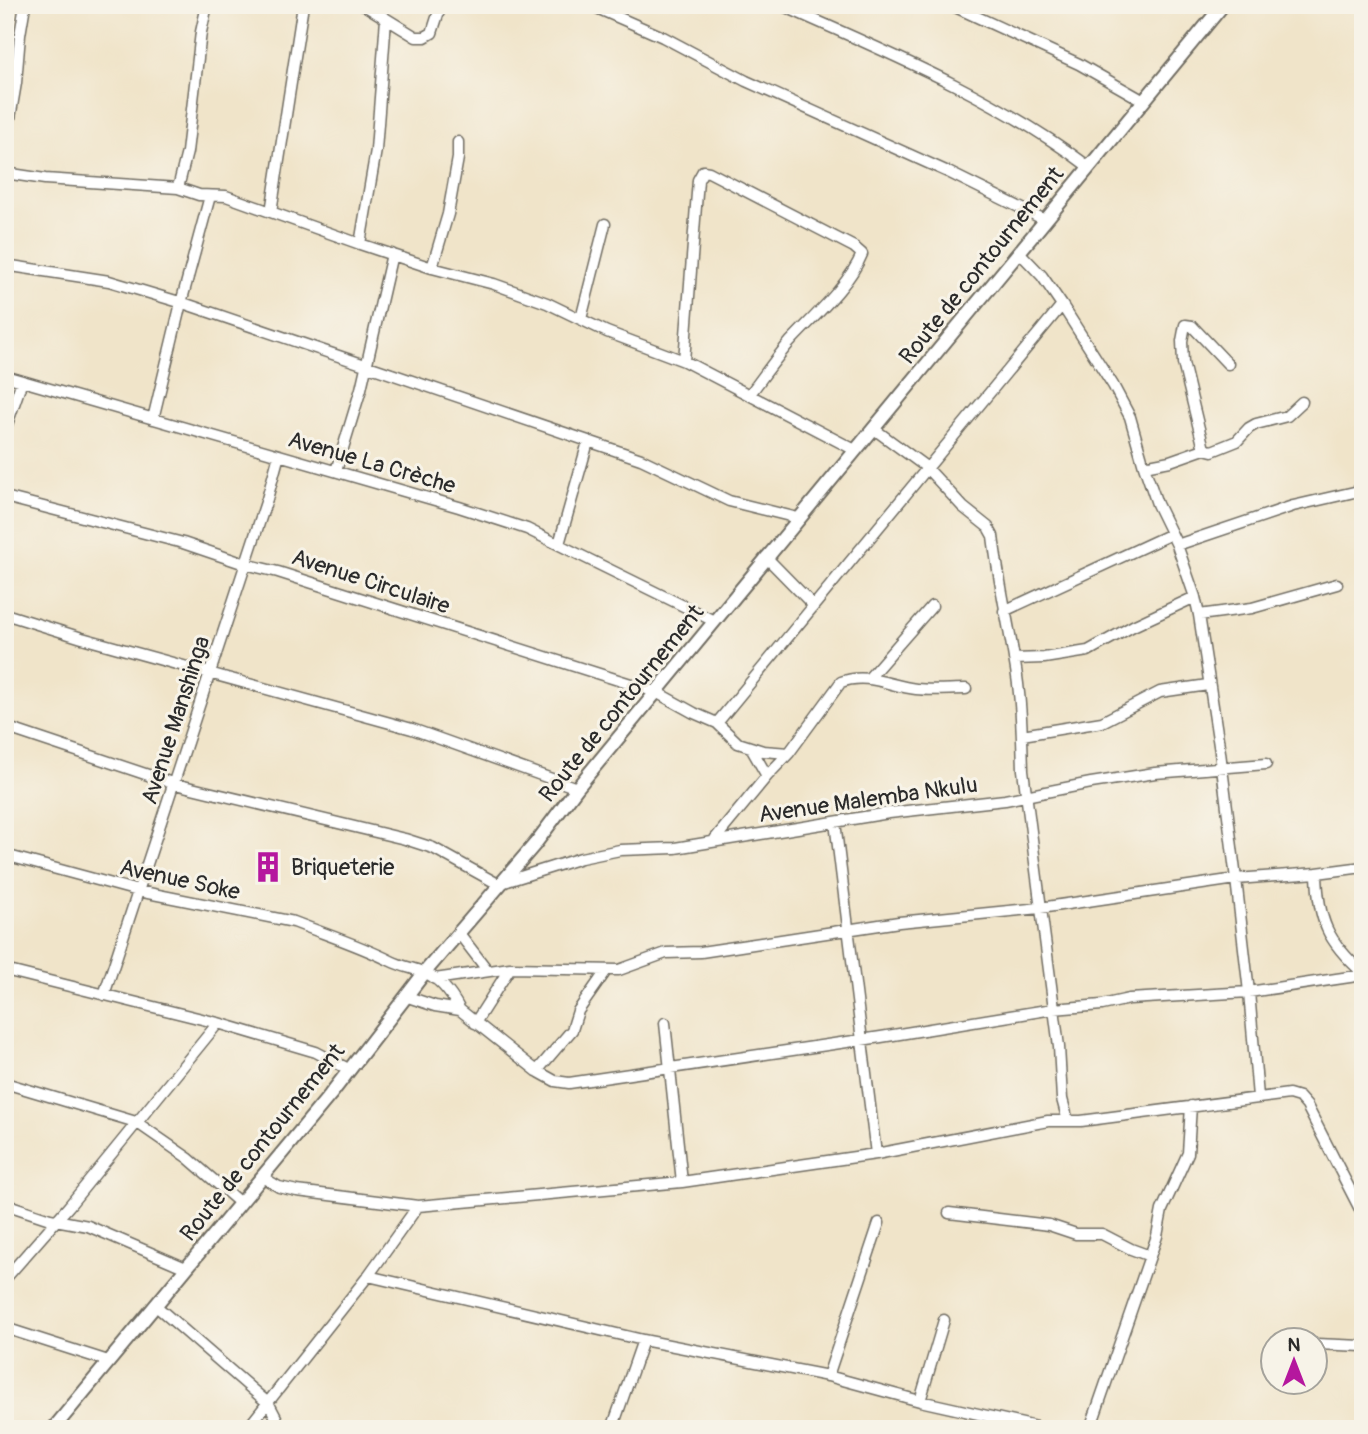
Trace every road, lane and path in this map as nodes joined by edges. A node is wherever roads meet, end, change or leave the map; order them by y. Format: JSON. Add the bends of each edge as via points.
{"nodes":[{"id":1,"x":25,"y":5,"type":"edge"},
{"id":2,"x":208,"y":5,"type":"edge"},
{"id":3,"x":303,"y":5,"type":"edge"},
{"id":4,"x":364,"y":5,"type":"edge"},
{"id":5,"x":441,"y":5,"type":"edge"},
{"id":6,"x":590,"y":5,"type":"edge"},
{"id":7,"x":780,"y":5,"type":"edge"},
{"id":8,"x":951,"y":5,"type":"edge"},
{"id":9,"x":1223,"y":5,"type":"edge"},
{"id":10,"x":386,"y":19,"type":"junction"},
{"id":11,"x":1144,"y":101,"type":"junction"},
{"id":12,"x":458,"y":142,"type":"dead end"},
{"id":13,"x":5,"y":148,"type":"edge"},
{"id":14,"x":1089,"y":167,"type":"junction"},
{"id":15,"x":5,"y":173,"type":"edge"},
{"id":16,"x":178,"y":188,"type":"junction"},
{"id":17,"x":210,"y":196,"type":"junction"},
{"id":18,"x":271,"y":212,"type":"junction"},
{"id":19,"x":1045,"y":220,"type":"junction"},
{"id":20,"x":605,"y":224,"type":"dead end"},
{"id":21,"x":360,"y":244,"type":"junction"},
{"id":22,"x":1019,"y":252,"type":"junction"},
{"id":23,"x":392,"y":254,"type":"junction"},
{"id":24,"x":5,"y":265,"type":"edge"},
{"id":25,"x":432,"y":268,"type":"junction"},
{"id":26,"x":181,"y":303,"type":"junction"},
{"id":27,"x":1062,"y":305,"type":"junction"},
{"id":28,"x":581,"y":319,"type":"junction"},
{"id":29,"x":684,"y":360,"type":"junction"},
{"id":30,"x":1228,"y":364,"type":"dead end"},
{"id":31,"x":366,"y":366,"type":"junction"},
{"id":32,"x":5,"y":376,"type":"edge"},
{"id":33,"x":22,"y":381,"type":"junction"},
{"id":34,"x":750,"y":394,"type":"junction"},
{"id":35,"x":1302,"y":402,"type":"dead end"},
{"id":36,"x":153,"y":419,"type":"junction"},
{"id":37,"x":874,"y":429,"type":"junction"},
{"id":38,"x":5,"y":430,"type":"edge"},
{"id":39,"x":588,"y":442,"type":"junction"},
{"id":40,"x":1204,"y":449,"type":"junction"},
{"id":41,"x":855,"y":450,"type":"junction"},
{"id":42,"x":279,"y":455,"type":"junction"},
{"id":43,"x":1144,"y":466,"type":"junction"},
{"id":44,"x":926,"y":467,"type":"junction"},
{"id":45,"x":337,"y":471,"type":"junction"},
{"id":46,"x":1363,"y":490,"type":"edge"},
{"id":47,"x":5,"y":497,"type":"edge"},
{"id":48,"x":799,"y":518,"type":"junction"},
{"id":49,"x":1171,"y":534,"type":"junction"},
{"id":50,"x":559,"y":544,"type":"junction"},
{"id":51,"x":1177,"y":545,"type":"junction"},
{"id":52,"x":766,"y":557,"type":"junction"},
{"id":53,"x":245,"y":564,"type":"junction"},
{"id":54,"x":1337,"y":584,"type":"dead end"},
{"id":55,"x":1195,"y":597,"type":"junction"},
{"id":56,"x":813,"y":605,"type":"junction"},
{"id":57,"x":932,"y":606,"type":"dead end"},
{"id":58,"x":1004,"y":611,"type":"junction"},
{"id":59,"x":5,"y":614,"type":"edge"},
{"id":60,"x":1199,"y":615,"type":"junction"},
{"id":61,"x":714,"y":621,"type":"junction"},
{"id":62,"x":1014,"y":659,"type":"junction"},
{"id":63,"x":210,"y":674,"type":"junction"},
{"id":64,"x":869,"y":678,"type":"junction"},
{"id":65,"x":1208,"y":685,"type":"junction"},
{"id":66,"x":966,"y":689,"type":"dead end"},
{"id":67,"x":656,"y":692,"type":"junction"},
{"id":68,"x":717,"y":723,"type":"junction"},
{"id":69,"x":5,"y":727,"type":"edge"},
{"id":70,"x":1022,"y":736,"type":"junction"},
{"id":71,"x":751,"y":748,"type":"junction"},
{"id":72,"x":789,"y":753,"type":"junction"},
{"id":73,"x":1266,"y":764,"type":"dead end"},
{"id":74,"x":1222,"y":768,"type":"junction"},
{"id":75,"x":767,"y":776,"type":"junction"},
{"id":76,"x":175,"y":784,"type":"junction"},
{"id":77,"x":577,"y":788,"type":"junction"},
{"id":78,"x":1027,"y":796,"type":"junction"},
{"id":79,"x":835,"y":822,"type":"junction"},
{"id":80,"x":715,"y":839,"type":"junction"},
{"id":81,"x":5,"y":855,"type":"edge"},
{"id":82,"x":1363,"y":867,"type":"edge"},
{"id":83,"x":1317,"y":873,"type":"junction"},
{"id":84,"x":1236,"y":879,"type":"junction"},
{"id":85,"x":498,"y":884,"type":"junction"},
{"id":86,"x":138,"y":891,"type":"junction"},
{"id":87,"x":1040,"y":908,"type":"junction"},
{"id":88,"x":458,"y":932,"type":"junction"},
{"id":89,"x":848,"y":932,"type":"junction"},
{"id":90,"x":510,"y":968,"type":"junction"},
{"id":91,"x":5,"y":971,"type":"edge"},
{"id":92,"x":488,"y":971,"type":"junction"},
{"id":93,"x":606,"y":971,"type":"junction"},
{"id":94,"x":1363,"y":974,"type":"edge"},
{"id":95,"x":430,"y":975,"type":"junction"},
{"id":96,"x":1249,"y":992,"type":"junction"},
{"id":97,"x":104,"y":995,"type":"junction"},
{"id":98,"x":408,"y":997,"type":"junction"},
{"id":99,"x":1052,"y":1009,"type":"junction"},
{"id":100,"x":460,"y":1010,"type":"junction"},
{"id":101,"x":218,"y":1023,"type":"junction"},
{"id":102,"x":475,"y":1023,"type":"junction"},
{"id":103,"x":665,"y":1023,"type":"dead end"},
{"id":104,"x":863,"y":1040,"type":"junction"},
{"id":105,"x":670,"y":1069,"type":"junction"},
{"id":106,"x":350,"y":1070,"type":"junction"},
{"id":107,"x":537,"y":1071,"type":"junction"},
{"id":108,"x":5,"y":1083,"type":"edge"},
{"id":109,"x":1258,"y":1097,"type":"junction"},
{"id":110,"x":1191,"y":1106,"type":"junction"},
{"id":111,"x":1068,"y":1121,"type":"junction"},
{"id":112,"x":136,"y":1122,"type":"junction"},
{"id":113,"x":876,"y":1154,"type":"junction"},
{"id":114,"x":262,"y":1177,"type":"junction"},
{"id":115,"x":682,"y":1182,"type":"junction"},
{"id":116,"x":240,"y":1203,"type":"junction"},
{"id":117,"x":5,"y":1204,"type":"edge"},
{"id":118,"x":418,"y":1206,"type":"junction"},
{"id":119,"x":949,"y":1213,"type":"dead end"},
{"id":120,"x":1363,"y":1215,"type":"edge"},
{"id":121,"x":57,"y":1220,"type":"junction"},
{"id":122,"x":879,"y":1223,"type":"dead end"},
{"id":123,"x":1150,"y":1256,"type":"junction"},
{"id":124,"x":186,"y":1268,"type":"junction"},
{"id":125,"x":368,"y":1276,"type":"junction"},
{"id":126,"x":5,"y":1279,"type":"edge"},
{"id":127,"x":155,"y":1305,"type":"junction"},
{"id":128,"x":944,"y":1320,"type":"dead end"},
{"id":129,"x":5,"y":1328,"type":"edge"},
{"id":130,"x":642,"y":1340,"type":"junction"},
{"id":131,"x":1330,"y":1345,"type":"edge"},
{"id":132,"x":1363,"y":1346,"type":"edge"},
{"id":133,"x":108,"y":1361,"type":"junction"},
{"id":134,"x":828,"y":1376,"type":"junction"},
{"id":135,"x":920,"y":1401,"type":"junction"},
{"id":136,"x":269,"y":1404,"type":"junction"},
{"id":137,"x":52,"y":1429,"type":"edge"},
{"id":138,"x":247,"y":1429,"type":"edge"},
{"id":139,"x":282,"y":1429,"type":"edge"},
{"id":140,"x":612,"y":1429,"type":"edge"},
{"id":141,"x":1045,"y":1429,"type":"edge"},
{"id":142,"x":1090,"y":1429,"type":"edge"}],
"edges":[{"from":1,"to":13,"type":"street"},
{"from":2,"to":16,"type":"street"},
{"from":3,"to":18,"type":"street"},
{"from":4,"to":10,"type":"street"},
{"from":5,"to":10,"type":"street","via":[[432,33],[425,37],[416,37]]},
{"from":6,"to":19,"type":"street"},
{"from":7,"to":14,"type":"street","via":[[978,97],[1049,137]]},
{"from":8,"to":11,"type":"street","via":[[1079,64]]},
{"from":9,"to":11,"type":"street","name":"Route de contournement"},
{"from":10,"to":21,"type":"street","via":[[376,150]]},
{"from":11,"to":14,"type":"street","name":"Route de contournement"},
{"from":12,"to":25,"type":"street","via":[[448,214]]},
{"from":14,"to":19,"type":"street","name":"Route de contournement"},
{"from":15,"to":16,"type":"street"},
{"from":16,"to":17,"type":"street"},
{"from":17,"to":18,"type":"street","via":[[226,196]]},
{"from":17,"to":26,"type":"street"},
{"from":18,"to":21,"type":"street"},
{"from":19,"to":22,"type":"street","name":"Route de contournement"},
{"from":20,"to":28,"type":"street"},
{"from":21,"to":23,"type":"street"},
{"from":22,"to":27,"type":"street"},
{"from":22,"to":37,"type":"street","name":"Route de contournement"},
{"from":23,"to":25,"type":"street"},
{"from":23,"to":31,"type":"street"},
{"from":24,"to":26,"type":"street","via":[[109,281]]},
{"from":25,"to":28,"type":"street","via":[[494,284]]},
{"from":26,"to":31,"type":"street"},
{"from":26,"to":36,"type":"street"},
{"from":27,"to":43,"type":"street","via":[[1124,407]]},
{"from":27,"to":44,"type":"street"},
{"from":28,"to":29,"type":"street"},
{"from":29,"to":34,"type":"street"},
{"from":29,"to":34,"type":"street","via":[[698,180],[704,171],[862,254],[841,286]]},
{"from":30,"to":40,"type":"street","via":[[1192,326],[1185,326],[1183,363]]},
{"from":31,"to":39,"type":"street"},
{"from":31,"to":45,"type":"street"},
{"from":32,"to":33,"type":"street","name":"Avenue La Crèche"},
{"from":33,"to":36,"type":"street","name":"Avenue La Crèche"},
{"from":33,"to":38,"type":"street"},
{"from":34,"to":41,"type":"street"},
{"from":35,"to":40,"type":"street","via":[[1287,416],[1249,428],[1237,440],[1212,451]]},
{"from":36,"to":42,"type":"street","name":"Avenue La Crèche"},
{"from":37,"to":41,"type":"street","name":"Route de contournement"},
{"from":37,"to":44,"type":"street"},
{"from":39,"to":48,"type":"street","via":[[641,459],[729,501]]},
{"from":39,"to":50,"type":"street"},
{"from":40,"to":43,"type":"street"},
{"from":41,"to":48,"type":"street","name":"Route de contournement"},
{"from":42,"to":45,"type":"street","name":"Avenue La Crèche"},
{"from":42,"to":53,"type":"street","name":"Avenue Manshinga"},
{"from":43,"to":49,"type":"street"},
{"from":44,"to":56,"type":"street"},
{"from":44,"to":58,"type":"street","via":[[990,530]]},
{"from":45,"to":50,"type":"street","name":"Avenue La Crèche","via":[[527,529]]},
{"from":46,"to":51,"type":"street","via":[[1293,506]]},
{"from":47,"to":53,"type":"street","name":"Avenue Circulaire","via":[[183,543]]},
{"from":48,"to":52,"type":"street","name":"Route de contournement"},
{"from":49,"to":51,"type":"street"},
{"from":49,"to":58,"type":"street"},
{"from":50,"to":61,"type":"street","name":"Avenue La Crèche"},
{"from":51,"to":55,"type":"street"},
{"from":52,"to":56,"type":"street"},
{"from":52,"to":61,"type":"street","name":"Route de contournement"},
{"from":53,"to":63,"type":"street","name":"Avenue Manshinga"},
{"from":53,"to":67,"type":"street","name":"Avenue Circulaire"},
{"from":54,"to":60,"type":"street","via":[[1252,608]]},
{"from":55,"to":60,"type":"street"},
{"from":55,"to":62,"type":"street","via":[[1088,651]]},
{"from":56,"to":68,"type":"street"},
{"from":57,"to":64,"type":"street"},
{"from":58,"to":62,"type":"street"},
{"from":59,"to":63,"type":"street"},
{"from":60,"to":65,"type":"street"},
{"from":61,"to":67,"type":"street","name":"Route de contournement"},
{"from":62,"to":70,"type":"street"},
{"from":63,"to":76,"type":"street","name":"Avenue Manshinga"},
{"from":63,"to":77,"type":"street","via":[[412,729]]},
{"from":64,"to":66,"type":"street","via":[[919,690]]},
{"from":64,"to":72,"type":"street","via":[[841,682]]},
{"from":65,"to":70,"type":"street","via":[[1160,692],[1101,722]]},
{"from":65,"to":74,"type":"street"},
{"from":67,"to":68,"type":"street","name":"Avenue Circulaire"},
{"from":67,"to":77,"type":"street","name":"Route de contournement"},
{"from":68,"to":71,"type":"street","via":[[729,737]]},
{"from":69,"to":76,"type":"street"},
{"from":70,"to":78,"type":"street"},
{"from":71,"to":72,"type":"street"},
{"from":71,"to":75,"type":"street"},
{"from":72,"to":75,"type":"street"},
{"from":73,"to":74,"type":"street","name":"Avenue Malemba Nkulu"},
{"from":74,"to":78,"type":"street","name":"Avenue Malemba Nkulu","via":[[1155,773]]},
{"from":74,"to":84,"type":"street"},
{"from":75,"to":80,"type":"street"},
{"from":76,"to":85,"type":"street","via":[[405,839]]},
{"from":76,"to":86,"type":"street","name":"Avenue Manshinga"},
{"from":77,"to":85,"type":"street","name":"Route de contournement"},
{"from":78,"to":79,"type":"street","name":"Avenue Malemba Nkulu"},
{"from":78,"to":87,"type":"street"},
{"from":79,"to":80,"type":"street","name":"Avenue Malemba Nkulu"},
{"from":79,"to":89,"type":"street"},
{"from":80,"to":85,"type":"street","name":"Avenue Malemba Nkulu","via":[[675,848],[620,850]]},
{"from":81,"to":86,"type":"street","name":"Avenue Soke"},
{"from":82,"to":83,"type":"street"},
{"from":83,"to":84,"type":"street"},
{"from":83,"to":94,"type":"street","via":[[1323,923],[1342,954]]},
{"from":84,"to":87,"type":"street"},
{"from":84,"to":96,"type":"street"},
{"from":85,"to":88,"type":"street","name":"Route de contournement"},
{"from":86,"to":95,"type":"street","name":"Avenue Soke","via":[[293,922]]},
{"from":86,"to":97,"type":"street","name":"Avenue Manshinga"},
{"from":87,"to":89,"type":"street","via":[[899,922]]},
{"from":87,"to":99,"type":"street"},
{"from":88,"to":92,"type":"street"},
{"from":88,"to":95,"type":"street","name":"Route de contournement"},
{"from":89,"to":93,"type":"street","via":[[701,953],[666,953]]},
{"from":89,"to":104,"type":"street"},
{"from":90,"to":92,"type":"street"},
{"from":90,"to":93,"type":"street"},
{"from":90,"to":102,"type":"street"},
{"from":91,"to":97,"type":"street"},
{"from":92,"to":95,"type":"street"},
{"from":93,"to":107,"type":"street","via":[[578,1011],[572,1030]]},
{"from":94,"to":96,"type":"street"},
{"from":95,"to":98,"type":"street","name":"Route de contournement"},
{"from":95,"to":100,"type":"street"},
{"from":96,"to":99,"type":"street"},
{"from":96,"to":109,"type":"street"},
{"from":97,"to":101,"type":"street"},
{"from":98,"to":100,"type":"street"},
{"from":98,"to":106,"type":"street","name":"Route de contournement"},
{"from":99,"to":104,"type":"street"},
{"from":99,"to":111,"type":"street"},
{"from":100,"to":102,"type":"street"},
{"from":101,"to":106,"type":"street","via":[[316,1052]]},
{"from":101,"to":112,"type":"street"},
{"from":102,"to":107,"type":"street"},
{"from":103,"to":105,"type":"street"},
{"from":104,"to":105,"type":"street"},
{"from":104,"to":113,"type":"street"},
{"from":105,"to":107,"type":"street","via":[[569,1083]]},
{"from":105,"to":115,"type":"street"},
{"from":106,"to":114,"type":"street","name":"Route de contournement"},
{"from":108,"to":112,"type":"street"},
{"from":109,"to":110,"type":"street"},
{"from":109,"to":120,"type":"street","via":[[1289,1094],[1302,1100]]},
{"from":110,"to":111,"type":"street"},
{"from":110,"to":123,"type":"street","via":[[1188,1153],[1162,1210]]},
{"from":111,"to":113,"type":"street","via":[[1041,1122]]},
{"from":112,"to":116,"type":"street","via":[[188,1158]]},
{"from":112,"to":121,"type":"street"},
{"from":113,"to":115,"type":"street"},
{"from":114,"to":116,"type":"street","name":"Route de contournement"},
{"from":114,"to":118,"type":"street","via":[[297,1191]]},
{"from":115,"to":118,"type":"street"},
{"from":116,"to":124,"type":"street","name":"Route de contournement"},
{"from":117,"to":121,"type":"street"},
{"from":118,"to":125,"type":"street"},
{"from":119,"to":123,"type":"street","via":[[1102,1234]]},
{"from":121,"to":124,"type":"street","via":[[88,1226]]},
{"from":121,"to":126,"type":"street"},
{"from":122,"to":134,"type":"street"},
{"from":123,"to":142,"type":"street"},
{"from":124,"to":127,"type":"street","name":"Route de contournement"},
{"from":125,"to":130,"type":"street"},
{"from":125,"to":136,"type":"street"},
{"from":127,"to":133,"type":"street","name":"Route de contournement"},
{"from":127,"to":136,"type":"street"},
{"from":128,"to":135,"type":"street"},
{"from":129,"to":133,"type":"street"},
{"from":130,"to":134,"type":"street"},
{"from":130,"to":140,"type":"street"},
{"from":131,"to":132,"type":"street"},
{"from":133,"to":137,"type":"street","name":"Route de contournement"},
{"from":134,"to":135,"type":"street"},
{"from":135,"to":141,"type":"street"},
{"from":136,"to":138,"type":"street"},
{"from":136,"to":139,"type":"street"}]}
